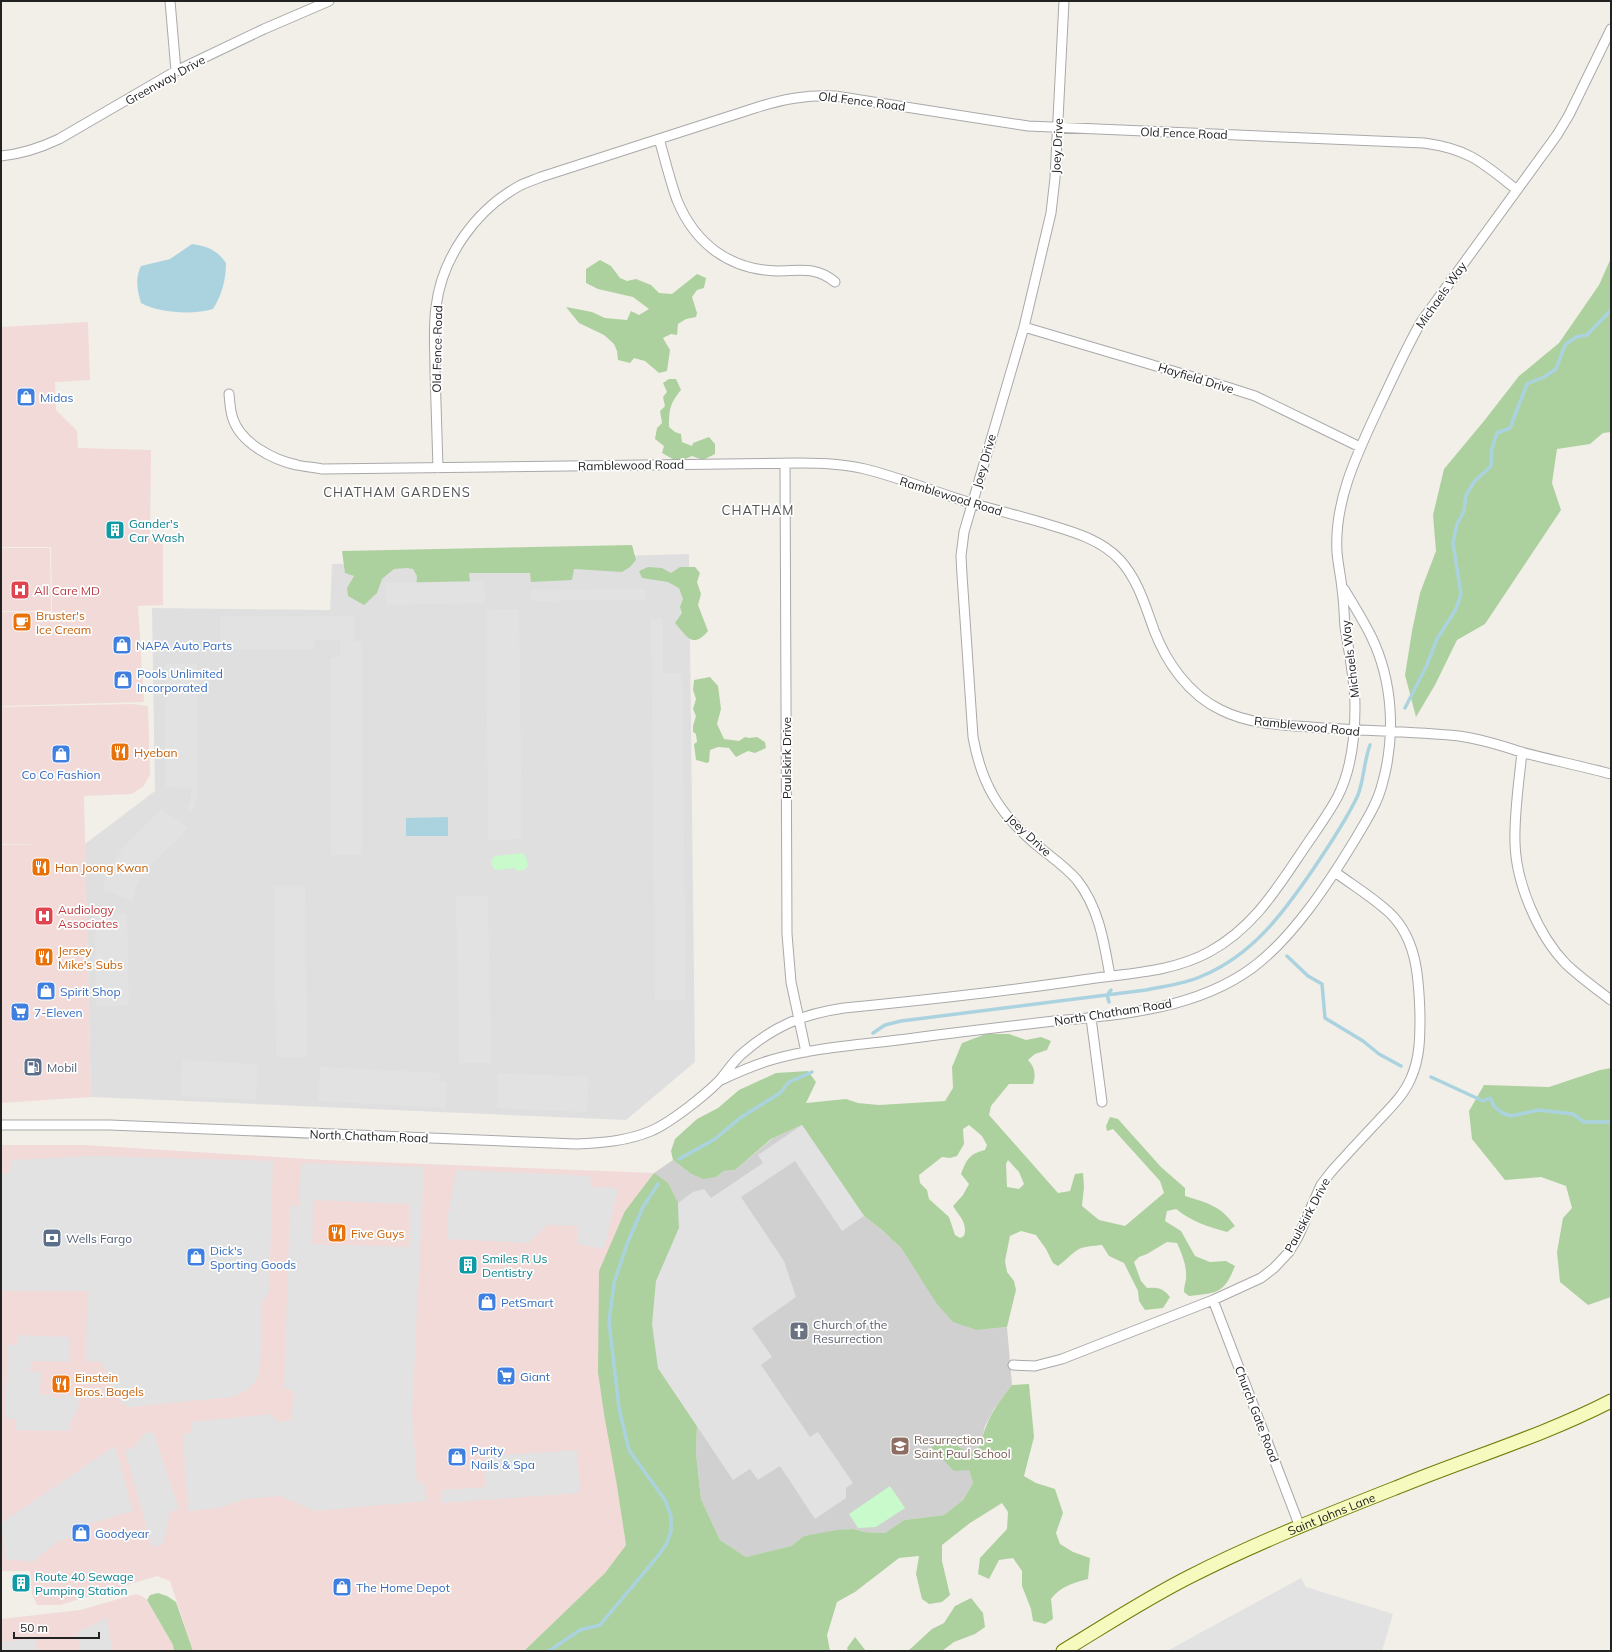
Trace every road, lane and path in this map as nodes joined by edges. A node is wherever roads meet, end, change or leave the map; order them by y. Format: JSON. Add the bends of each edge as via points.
{"nodes":[{"id":1,"x":170,"y":1,"type":"edge"},
{"id":2,"x":329,"y":1,"type":"edge"},
{"id":3,"x":1064,"y":1,"type":"edge"},
{"id":4,"x":1611,"y":29,"type":"edge"},
{"id":5,"x":176,"y":71,"type":"junction"},
{"id":6,"x":1058,"y":128,"type":"junction"},
{"id":7,"x":659,"y":139,"type":"junction"},
{"id":8,"x":1,"y":156,"type":"edge"},
{"id":9,"x":1517,"y":190,"type":"junction"},
{"id":10,"x":835,"y":282,"type":"dead end"},
{"id":11,"x":1024,"y":327,"type":"junction"},
{"id":12,"x":230,"y":394,"type":"dead end"},
{"id":13,"x":1360,"y":447,"type":"junction"},
{"id":14,"x":785,"y":463,"type":"junction"},
{"id":15,"x":438,"y":468,"type":"junction"},
{"id":16,"x":972,"y":503,"type":"junction"},
{"id":17,"x":1342,"y":587,"type":"junction"},
{"id":18,"x":1354,"y":731,"type":"junction"},
{"id":19,"x":1392,"y":732,"type":"junction"},
{"id":20,"x":1522,"y":752,"type":"junction"},
{"id":21,"x":1611,"y":774,"type":"edge"},
{"id":22,"x":1335,"y":872,"type":"junction"},
{"id":23,"x":1110,"y":976,"type":"junction"},
{"id":24,"x":1611,"y":1000,"type":"edge"},
{"id":25,"x":799,"y":1018,"type":"junction"},
{"id":26,"x":1091,"y":1018,"type":"junction"},
{"id":27,"x":806,"y":1052,"type":"junction"},
{"id":28,"x":718,"y":1082,"type":"junction"},
{"id":29,"x":1102,"y":1102,"type":"dead end"},
{"id":30,"x":1,"y":1124,"type":"edge"},
{"id":31,"x":1213,"y":1300,"type":"junction"},
{"id":32,"x":1013,"y":1366,"type":"dead end"},
{"id":33,"x":1611,"y":1401,"type":"edge"},
{"id":34,"x":1300,"y":1527,"type":"junction"},
{"id":35,"x":1064,"y":1651,"type":"edge"}],
"edges":[{"from":1,"to":5,"type":"street"},
{"from":2,"to":5,"type":"street","name":"Greenway Drive"},
{"from":3,"to":6,"type":"street","name":"Joey Drive"},
{"from":4,"to":9,"type":"street","name":"Michaels Way","via":[[1569,115]]},
{"from":5,"to":8,"type":"street","name":"Greenway Drive","via":[[39,149]]},
{"from":6,"to":7,"type":"street","name":"Old Fence Road","via":[[1028,126],[834,96],[810,95],[759,107]]},
{"from":6,"to":9,"type":"street","name":"Old Fence Road","via":[[1445,146],[1467,153]]},
{"from":6,"to":11,"type":"street","name":"Joey Drive","via":[[1050,213]]},
{"from":7,"to":10,"type":"street","via":[[677,199],[700,239],[732,261],[750,267],[768,270],[808,270],[819,272]]},
{"from":7,"to":15,"type":"street","name":"Old Fence Road","via":[[521,185],[486,211],[470,228],[453,254],[443,277],[436,306],[434,333]]},
{"from":9,"to":13,"type":"street","name":"Michaels Way","via":[[1421,322]]},
{"from":11,"to":13,"type":"street","name":"Hayfield Drive","via":[[1255,396]]},
{"from":11,"to":16,"type":"street","name":"Joey Drive"},
{"from":12,"to":15,"type":"street","name":"Ramblewood Road","via":[[233,421],[240,433],[253,445],[282,461],[322,469]]},
{"from":13,"to":17,"type":"street","name":"Michaels Way","via":[[1339,510],[1337,553]]},
{"from":14,"to":15,"type":"street","name":"Ramblewood Road"},
{"from":14,"to":16,"type":"street","name":"Ramblewood Road","via":[[821,463],[865,469]]},
{"from":14,"to":25,"type":"street","name":"Paulskirk Drive","via":[[786,934]]},
{"from":16,"to":18,"type":"street","name":"Ramblewood Road","via":[[1084,535],[1119,558],[1143,597],[1166,656],[1181,678],[1198,696],[1220,710],[1243,719],[1268,724]]},
{"from":16,"to":23,"type":"street","name":"Joey Drive","via":[[961,556],[973,737],[977,759],[998,805],[1020,830],[1063,865],[1087,896],[1100,925]]},
{"from":17,"to":18,"type":"street","name":"Michaels Way","via":[[1353,679]]},
{"from":17,"to":19,"type":"street","name":"Michaels Way","via":[[1372,637],[1378,654],[1385,678]]},
{"from":18,"to":19,"type":"street","name":"Ramblewood Road"},
{"from":18,"to":23,"type":"street","name":"North Chatham Road","via":[[1339,793],[1270,897],[1251,921],[1210,951],[1190,960],[1162,969]]},
{"from":19,"to":20,"type":"street","name":"Ramblewood Road","via":[[1476,738]]},
{"from":19,"to":22,"type":"street","name":"North Chatham Road","via":[[1382,785],[1374,805]]},
{"from":20,"to":21,"type":"street","name":"Ramblewood Road"},
{"from":20,"to":24,"type":"street","via":[[1515,844],[1518,869],[1526,896],[1536,921],[1565,963]]},
{"from":22,"to":26,"type":"street","name":"North Chatham Road","via":[[1274,949],[1252,968],[1227,984],[1177,1002]]},
{"from":22,"to":31,"type":"street","name":"Paulskirk Drive","via":[[1385,908],[1398,922],[1409,941],[1416,962],[1419,986],[1420,1045],[1417,1063],[1401,1096],[1321,1185],[1289,1252],[1261,1278]]},
{"from":23,"to":25,"type":"street","name":"North Chatham Road","via":[[1008,991],[844,1008]]},
{"from":25,"to":27,"type":"street","name":"Paulskirk Drive"},
{"from":25,"to":28,"type":"street","name":"North Chatham Road","via":[[764,1036],[741,1054]]},
{"from":26,"to":27,"type":"street","name":"North Chatham Road","via":[[997,1027]]},
{"from":26,"to":29,"type":"street"},
{"from":27,"to":28,"type":"street","name":"North Chatham Road","via":[[769,1060]]},
{"from":28,"to":30,"type":"street","name":"North Chatham Road","via":[[688,1107],[651,1131],[632,1138],[603,1143],[569,1144],[110,1125]]},
{"from":31,"to":32,"type":"street","name":"Paulskirk Drive","via":[[1062,1359],[1035,1366]]},
{"from":31,"to":34,"type":"street","name":"Church Gate Road"},
{"from":33,"to":34,"type":"street","name":"Saint Johns Lane","via":[[1533,1435]]},
{"from":34,"to":35,"type":"street","name":"Saint Johns Lane","via":[[1191,1576],[1143,1602]]}]}
